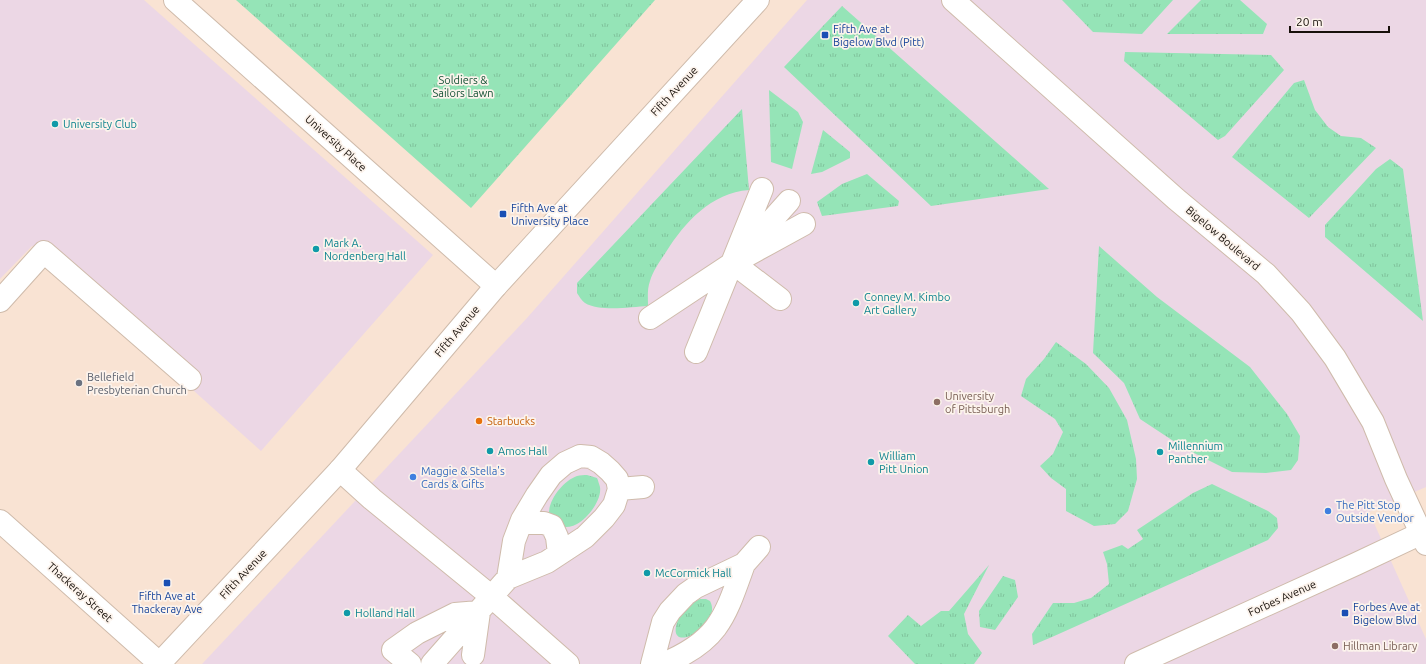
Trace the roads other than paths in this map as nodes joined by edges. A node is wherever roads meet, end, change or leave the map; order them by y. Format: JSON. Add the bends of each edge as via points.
{"nodes":[{"id":1,"x":175,"y":0,"type":"edge"},
{"id":2,"x":758,"y":0,"type":"edge"},
{"id":3,"x":953,"y":0,"type":"edge"},
{"id":4,"x":762,"y":189,"type":"dead end"},
{"id":5,"x":789,"y":202,"type":"dead end"},
{"id":6,"x":804,"y":224,"type":"dead end"},
{"id":7,"x":733,"y":263,"type":"junction"},
{"id":8,"x":496,"y":286,"type":"junction"},
{"id":9,"x":780,"y":299,"type":"dead end"},
{"id":10,"x":0,"y":301,"type":"edge"},
{"id":11,"x":650,"y":318,"type":"dead end"},
{"id":12,"x":696,"y":352,"type":"dead end"},
{"id":13,"x":190,"y":379,"type":"dead end"},
{"id":14,"x":340,"y":470,"type":"junction"},
{"id":15,"x":643,"y":487,"type":"dead end"},
{"id":16,"x":619,"y":489,"type":"junction"},
{"id":17,"x":0,"y":521,"type":"edge"},
{"id":18,"x":522,"y":523,"type":"junction"},
{"id":19,"x":1424,"y":536,"type":"edge"},
{"id":20,"x":759,"y":547,"type":"dead end"},
{"id":21,"x":559,"y":554,"type":"junction"},
{"id":22,"x":744,"y":564,"type":"junction"},
{"id":23,"x":508,"y":578,"type":"junction"},
{"id":24,"x":486,"y":604,"type":"junction"},
{"id":25,"x":473,"y":655,"type":"dead end"},
{"id":26,"x":159,"y":664,"type":"edge"},
{"id":27,"x":410,"y":664,"type":"edge"},
{"id":28,"x":432,"y":664,"type":"edge"},
{"id":29,"x":568,"y":664,"type":"edge"},
{"id":30,"x":652,"y":664,"type":"edge"},
{"id":31,"x":663,"y":664,"type":"edge"},
{"id":32,"x":1136,"y":664,"type":"edge"}],
"edges":[{"from":1,"to":8,"type":"main road","name":"University Place"},
{"from":2,"to":8,"type":"main road","name":"Fifth Avenue"},
{"from":3,"to":19,"type":"main road","name":"Bigelow Boulevard","via":[[1176,199],[1266,274],[1301,312],[1334,358],[1373,422],[1396,479]]},
{"from":4,"to":7,"type":"main road"},
{"from":5,"to":7,"type":"main road"},
{"from":6,"to":7,"type":"main road"},
{"from":7,"to":9,"type":"main road"},
{"from":7,"to":11,"type":"main road"},
{"from":7,"to":12,"type":"main road"},
{"from":8,"to":14,"type":"main road","name":"Fifth Avenue"},
{"from":10,"to":13,"type":"main road","via":[[44,252]]},
{"from":14,"to":24,"type":"main road","via":[[421,539]]},
{"from":14,"to":26,"type":"main road","name":"Fifth Avenue"},
{"from":15,"to":16,"type":"main road"},
{"from":16,"to":18,"type":"main road","via":[[609,463],[591,456],[580,456],[565,463],[551,475]]},
{"from":16,"to":21,"type":"main road","via":[[614,505],[604,518],[585,537]]},
{"from":17,"to":26,"type":"main road","name":"Thackeray Street"},
{"from":18,"to":21,"type":"main road","via":[[544,523],[552,526],[558,537]]},
{"from":18,"to":23,"type":"main road","via":[[514,541]]},
{"from":19,"to":32,"type":"main road","name":"Forbes Avenue"},
{"from":20,"to":22,"type":"main road"},
{"from":21,"to":23,"type":"main road","via":[[548,562]]},
{"from":22,"to":30,"type":"main road","via":[[696,587],[670,611],[663,622]]},
{"from":22,"to":31,"type":"main road","via":[[726,611],[710,636],[678,658]]},
{"from":23,"to":24,"type":"main road"},
{"from":24,"to":25,"type":"main road"},
{"from":24,"to":27,"type":"main road","via":[[455,614],[417,633],[393,650]]},
{"from":24,"to":28,"type":"main road"},
{"from":24,"to":29,"type":"main road"}]}
